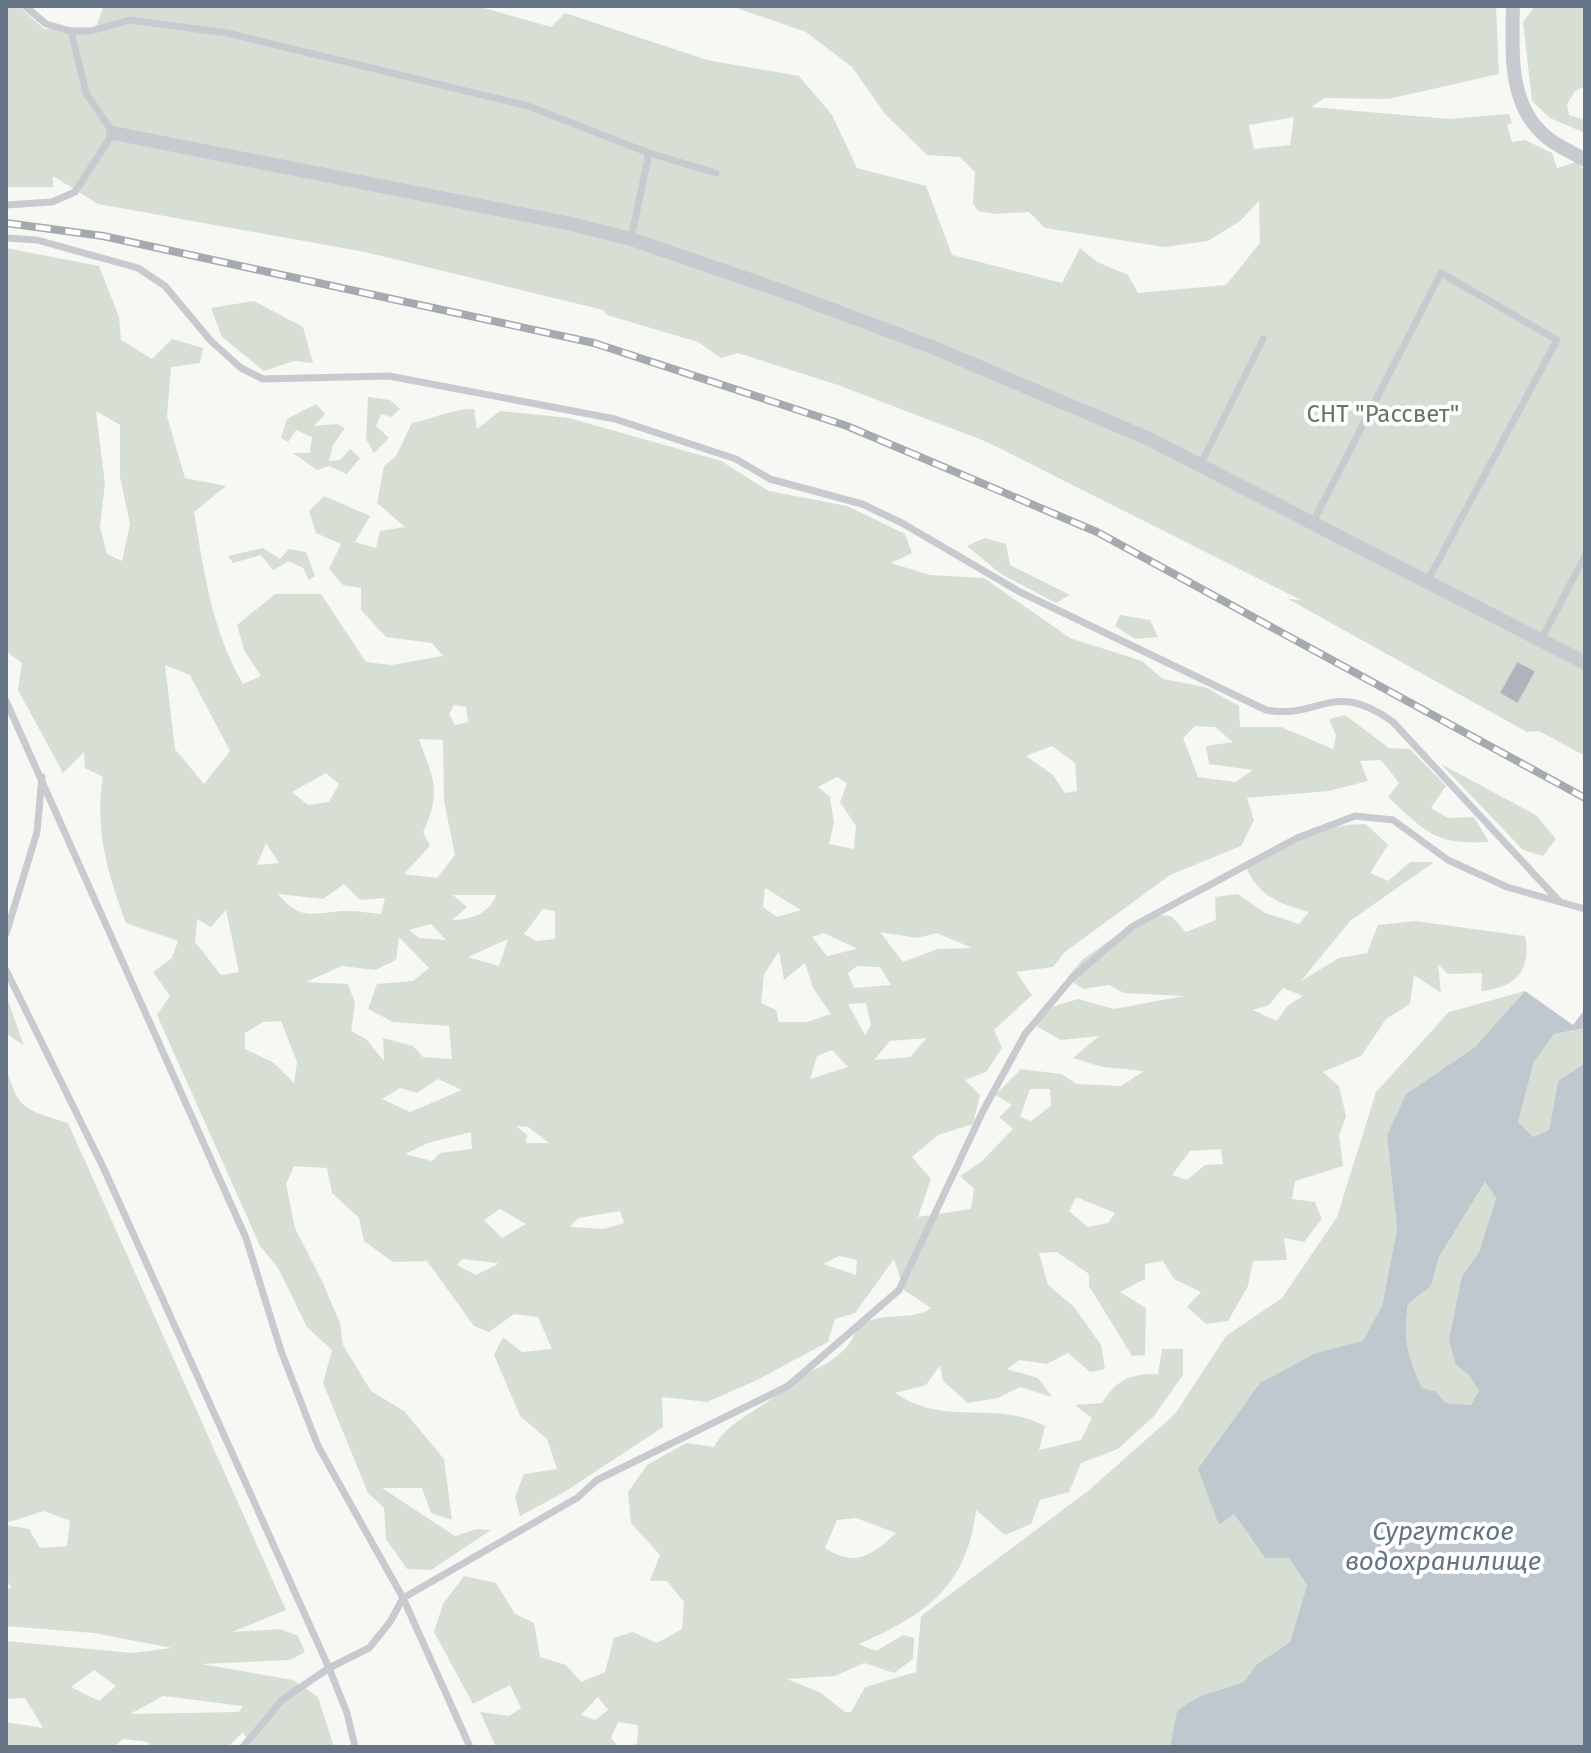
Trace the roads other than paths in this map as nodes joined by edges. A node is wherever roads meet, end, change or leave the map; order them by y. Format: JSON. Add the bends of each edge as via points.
{"nodes":[{"id":1,"x":25,"y":6,"type":"edge"},
{"id":2,"x":1513,"y":6,"type":"edge"},
{"id":3,"x":71,"y":31,"type":"junction"},
{"id":4,"x":113,"y":133,"type":"junction"},
{"id":5,"x":649,"y":153,"type":"junction"},
{"id":6,"x":1585,"y":160,"type":"edge"},
{"id":7,"x":716,"y":173,"type":"dead end"},
{"id":8,"x":6,"y":205,"type":"edge"},
{"id":9,"x":6,"y":238,"type":"edge"},
{"id":10,"x":631,"y":239,"type":"junction"},
{"id":11,"x":1263,"y":339,"type":"dead end"},
{"id":12,"x":1200,"y":465,"type":"junction"},
{"id":13,"x":1313,"y":522,"type":"junction"},
{"id":14,"x":1585,"y":556,"type":"edge"},
{"id":15,"x":1428,"y":580,"type":"junction"},
{"id":16,"x":1541,"y":640,"type":"junction"},
{"id":17,"x":1585,"y":663,"type":"edge"},
{"id":18,"x":6,"y":701,"type":"edge"},
{"id":19,"x":42,"y":776,"type":"junction"},
{"id":20,"x":1559,"y":901,"type":"junction"},
{"id":21,"x":1585,"y":909,"type":"edge"},
{"id":22,"x":6,"y":934,"type":"edge"},
{"id":23,"x":6,"y":970,"type":"edge"},
{"id":24,"x":403,"y":1598,"type":"junction"},
{"id":25,"x":329,"y":1668,"type":"junction"},
{"id":26,"x":243,"y":1747,"type":"edge"},
{"id":27,"x":355,"y":1747,"type":"edge"},
{"id":28,"x":470,"y":1747,"type":"edge"}],
"edges":[{"from":1,"to":3,"type":"lane","via":[[46,24]]},
{"from":2,"to":6,"type":"street","via":[[1520,105],[1543,135]]},
{"from":3,"to":4,"type":"lane","via":[[86,93]]},
{"from":3,"to":5,"type":"lane","via":[[130,20],[227,33],[528,106]]},
{"from":4,"to":8,"type":"lane","via":[[75,192],[52,202]]},
{"from":4,"to":10,"type":"street"},
{"from":5,"to":7,"type":"lane"},
{"from":5,"to":10,"type":"lane"},
{"from":9,"to":20,"type":"lane","via":[[37,240],[138,268],[165,286],[241,368],[263,379],[389,376],[615,419],[736,459],[770,479],[862,504],[1020,592],[1266,710],[1288,714],[1318,702],[1345,700],[1372,708],[1393,722]]},
{"from":10,"to":12,"type":"street","via":[[932,347]]},
{"from":11,"to":12,"type":"lane"},
{"from":12,"to":13,"type":"street"},
{"from":13,"to":15,"type":"street"},
{"from":13,"to":15,"type":"lane","via":[[1441,273],[1557,340]]},
{"from":14,"to":16,"type":"lane"},
{"from":15,"to":16,"type":"street"},
{"from":16,"to":17,"type":"street"},
{"from":18,"to":19,"type":"lane"},
{"from":19,"to":22,"type":"lane","via":[[37,832]]},
{"from":19,"to":24,"type":"lane","via":[[246,1238],[318,1446]]},
{"from":20,"to":21,"type":"lane"},
{"from":20,"to":24,"type":"lane","via":[[1507,887],[1448,860],[1393,820],[1355,816],[1297,838],[1133,926],[1072,978],[1025,1034],[899,1290],[851,1335],[788,1386],[597,1480],[577,1498]]},
{"from":23,"to":25,"type":"lane","via":[[104,1169]]},
{"from":24,"to":25,"type":"lane","via":[[369,1648]]},
{"from":24,"to":28,"type":"lane"},
{"from":25,"to":26,"type":"lane","via":[[282,1700]]},
{"from":25,"to":27,"type":"lane"}]}
